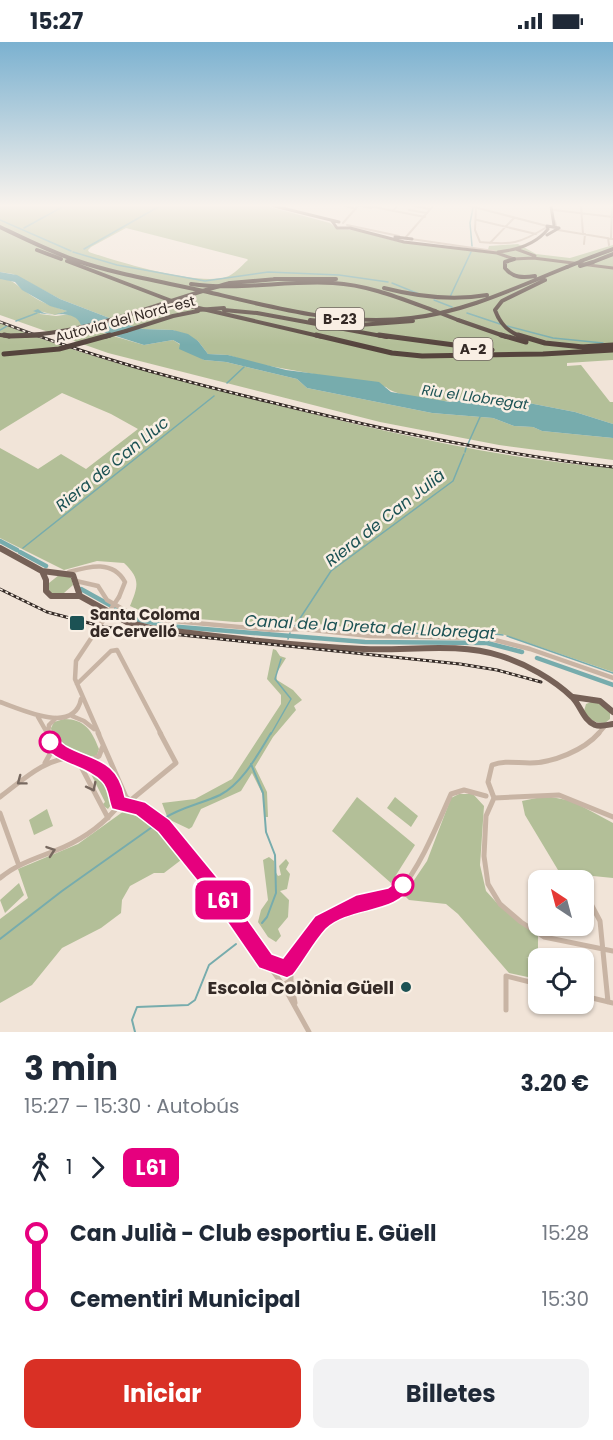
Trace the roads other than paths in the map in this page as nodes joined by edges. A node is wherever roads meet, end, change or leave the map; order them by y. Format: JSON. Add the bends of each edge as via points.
{"nodes":[{"id":1,"x":49,"y":252,"type":"edge"},
{"id":2,"x":57,"y":252,"type":"edge"},
{"id":3,"x":499,"y":252,"type":"edge"},
{"id":4,"x":500,"y":252,"type":"edge"},
{"id":5,"x":524,"y":252,"type":"edge"},
{"id":6,"x":526,"y":252,"type":"edge"},
{"id":7,"x":605,"y":252,"type":"edge"},
{"id":8,"x":504,"y":253,"type":"junction"},
{"id":9,"x":613,"y":254,"type":"edge"},
{"id":10,"x":524,"y":258,"type":"junction"},
{"id":11,"x":514,"y":259,"type":"junction"},
{"id":12,"x":76,"y":260,"type":"junction"},
{"id":13,"x":67,"y":261,"type":"junction"},
{"id":14,"x":582,"y":262,"type":"junction"},
{"id":15,"x":567,"y":266,"type":"junction"},
{"id":16,"x":613,"y":267,"type":"edge"},
{"id":17,"x":274,"y":279,"type":"junction"},
{"id":18,"x":545,"y":280,"type":"junction"},
{"id":19,"x":466,"y":308,"type":"junction"},
{"id":20,"x":224,"y":309,"type":"junction"},
{"id":21,"x":435,"y":311,"type":"junction"},
{"id":22,"x":456,"y":311,"type":"junction"},
{"id":23,"x":415,"y":321,"type":"junction"},
{"id":24,"x":0,"y":335,"type":"edge"},
{"id":25,"x":613,"y":345,"type":"edge"},
{"id":26,"x":583,"y":347,"type":"junction"},
{"id":27,"x":601,"y":349,"type":"junction"},
{"id":28,"x":613,"y":350,"type":"edge"},
{"id":29,"x":2,"y":354,"type":"edge"},
{"id":30,"x":0,"y":548,"type":"edge"},
{"id":31,"x":84,"y":568,"type":"junction"},
{"id":32,"x":42,"y":571,"type":"junction"},
{"id":33,"x":67,"y":573,"type":"junction"},
{"id":34,"x":57,"y":574,"type":"junction"},
{"id":35,"x":76,"y":582,"type":"junction"},
{"id":36,"x":47,"y":583,"type":"junction"},
{"id":37,"x":64,"y":596,"type":"junction"},
{"id":38,"x":80,"y":596,"type":"junction"},
{"id":39,"x":613,"y":678,"type":"edge"},
{"id":40,"x":76,"y":685,"type":"junction"},
{"id":41,"x":81,"y":695,"type":"junction"},
{"id":42,"x":572,"y":697,"type":"junction"},
{"id":43,"x":587,"y":699,"type":"junction"},
{"id":44,"x":0,"y":702,"type":"edge"},
{"id":45,"x":582,"y":708,"type":"junction"},
{"id":46,"x":71,"y":716,"type":"junction"},
{"id":47,"x":38,"y":717,"type":"junction"},
{"id":48,"x":56,"y":718,"type":"junction"},
{"id":49,"x":611,"y":718,"type":"edge"},
{"id":50,"x":591,"y":723,"type":"junction"},
{"id":51,"x":97,"y":732,"type":"junction"},
{"id":52,"x":47,"y":734,"type":"junction"},
{"id":53,"x":595,"y":735,"type":"junction"},
{"id":54,"x":50,"y":742,"type":"junction"},
{"id":55,"x":103,"y":745,"type":"junction"},
{"id":56,"x":76,"y":757,"type":"junction"},
{"id":57,"x":89,"y":762,"type":"junction"},
{"id":58,"x":42,"y":765,"type":"junction"},
{"id":59,"x":0,"y":797,"type":"edge"},
{"id":60,"x":127,"y":797,"type":"junction"},
{"id":61,"x":490,"y":797,"type":"junction"},
{"id":62,"x":117,"y":798,"type":"junction"},
{"id":63,"x":121,"y":804,"type":"junction"},
{"id":64,"x":140,"y":807,"type":"junction"},
{"id":65,"x":0,"y":813,"type":"edge"},
{"id":66,"x":108,"y":818,"type":"junction"},
{"id":67,"x":613,"y":819,"type":"edge"},
{"id":68,"x":18,"y":863,"type":"junction"},
{"id":69,"x":0,"y":878,"type":"edge"},
{"id":70,"x":594,"y":910,"type":"edge"},
{"id":71,"x":603,"y":949,"type":"junction"},
{"id":72,"x":613,"y":951,"type":"edge"},
{"id":73,"x":266,"y":962,"type":"junction"},
{"id":74,"x":285,"y":969,"type":"junction"},
{"id":75,"x":279,"y":978,"type":"junction"},
{"id":76,"x":291,"y":980,"type":"junction"},
{"id":77,"x":528,"y":982,"type":"edge"},
{"id":78,"x":283,"y":985,"type":"junction"},
{"id":79,"x":594,"y":998,"type":"edge"},
{"id":80,"x":611,"y":1002,"type":"edge"},
{"id":81,"x":296,"y":1007,"type":"junction"},
{"id":82,"x":506,"y":1010,"type":"dead end"},
{"id":83,"x":309,"y":1032,"type":"edge"}],
"edges":[{"from":1,"to":13,"type":"highway","number":"B-23"},
{"from":2,"to":12,"type":"highway","number":"B-23"},
{"from":3,"to":8,"type":"main road"},
{"from":4,"to":8,"type":"main road"},
{"from":5,"to":10,"type":"main road"},
{"from":6,"to":16,"type":"main road"},
{"from":7,"to":14,"type":"highway","number":"B-23"},
{"from":8,"to":11,"type":"main road"},
{"from":9,"to":14,"type":"highway","number":"B-23","bridge":true},
{"from":10,"to":11,"type":"main road"},
{"from":10,"to":16,"type":"main road"},
{"from":11,"to":15,"type":"highway","via":[[506,261],[505,268],[509,274],[520,277]]},
{"from":12,"to":21,"type":"highway","number":"A-2","via":[[210,287],[332,283],[366,287]]},
{"from":12,"to":22,"type":"highway","number":"B-23","via":[[322,316],[386,320]]},
{"from":13,"to":23,"type":"highway","number":"B-23","via":[[323,320]]},
{"from":13,"to":27,"type":"highway","via":[[177,303],[392,353],[440,356]]},
{"from":14,"to":15,"type":"highway","number":"B-23","bridge":true},
{"from":14,"to":18,"type":"highway","number":"B-23"},
{"from":15,"to":17,"type":"highway","via":[[495,292],[449,299],[346,280]]},
{"from":15,"to":19,"type":"highway","number":"B-23"},
{"from":17,"to":21,"type":"highway","name":"Autovia del Nord-est","number":"A-2","via":[[366,285]]},
{"from":17,"to":24,"type":"highway","name":"Autovia del Nord-est","number":"A-2","bridge":true,"via":[[230,283],[78,330],[42,336]]},
{"from":18,"to":19,"type":"highway","number":"B-23"},
{"from":18,"to":26,"type":"highway","via":[[500,302],[495,310],[498,321],[519,336]]},
{"from":19,"to":22,"type":"highway","number":"B-23"},
{"from":20,"to":23,"type":"highway","via":[[359,325]]},
{"from":20,"to":27,"type":"highway","name":"Autovia del Nord-est","number":"A-2","via":[[454,348],[540,352]]},
{"from":20,"to":29,"type":"highway","name":"Autovia del Nord-est","number":"A-2","bridge":true,"via":[[184,313],[69,348]]},
{"from":21,"to":26,"type":"highway","name":"Autovia del Nord-est","number":"A-2","bridge":true,"via":[[518,340]]},
{"from":22,"to":23,"type":"highway","number":"B-23"},
{"from":25,"to":27,"type":"highway","name":"Autovia del Nord-est","number":"A-2"},
{"from":26,"to":27,"type":"highway","name":"Autovia del Nord-est","number":"A-2"},
{"from":27,"to":28,"type":"highway"},
{"from":30,"to":32,"type":"main road"},
{"from":31,"to":33,"type":"street"},
{"from":31,"to":35,"type":"street"},
{"from":31,"to":40,"type":"street","bridge":true,"via":[[100,566],[122,576],[125,584],[76,661]]},
{"from":32,"to":34,"type":"main road"},
{"from":32,"to":36,"type":"main road"},
{"from":33,"to":34,"type":"main road"},
{"from":33,"to":35,"type":"main road"},
{"from":34,"to":36,"type":"main road"},
{"from":35,"to":37,"type":"main road"},
{"from":35,"to":38,"type":"main road"},
{"from":35,"to":39,"type":"street","via":[[92,583],[106,600],[162,620],[370,636],[487,638]]},
{"from":36,"to":37,"type":"main road","via":[[48,594]]},
{"from":37,"to":38,"type":"main road"},
{"from":38,"to":42,"type":"main road","via":[[127,622],[153,628],[356,648],[487,653],[526,667]]},
{"from":40,"to":41,"type":"street"},
{"from":40,"to":60,"type":"street","via":[[108,653],[119,651],[176,763]]},
{"from":41,"to":46,"type":"street","via":[[80,708]]},
{"from":41,"to":51,"type":"street"},
{"from":42,"to":43,"type":"main road"},
{"from":42,"to":45,"type":"main road"},
{"from":43,"to":45,"type":"main road"},
{"from":43,"to":49,"type":"main road","via":[[601,700]]},
{"from":44,"to":47,"type":"street"},
{"from":45,"to":50,"type":"main road"},
{"from":46,"to":48,"type":"street"},
{"from":46,"to":51,"type":"street"},
{"from":47,"to":48,"type":"street"},
{"from":47,"to":52,"type":"street"},
{"from":48,"to":52,"type":"street"},
{"from":49,"to":50,"type":"main road"},
{"from":49,"to":53,"type":"street"},
{"from":50,"to":53,"type":"street"},
{"from":51,"to":55,"type":"street"},
{"from":52,"to":54,"type":"street"},
{"from":53,"to":61,"type":"street","via":[[585,748],[560,757],[494,763],[488,773]]},
{"from":54,"to":56,"type":"street"},
{"from":54,"to":58,"type":"street","via":[[50,754]]},
{"from":55,"to":57,"type":"street","via":[[99,756]]},
{"from":55,"to":60,"type":"street"},
{"from":56,"to":57,"type":"street"},
{"from":56,"to":58,"type":"street","via":[[58,758]]},
{"from":56,"to":66,"type":"street","one_way":true},
{"from":57,"to":62,"type":"street","via":[[111,780]]},
{"from":58,"to":59,"type":"street","one_way":true},
{"from":60,"to":62,"type":"street"},
{"from":60,"to":63,"type":"street"},
{"from":60,"to":64,"type":"street"},
{"from":61,"to":67,"type":"street","via":[[550,794],[579,802]]},
{"from":61,"to":71,"type":"street","via":[[485,815],[483,866],[492,894],[536,933]]},
{"from":61,"to":74,"type":"street","via":[[464,790],[451,794],[428,845],[398,892],[356,903],[321,922]]},
{"from":62,"to":63,"type":"street"},
{"from":63,"to":64,"type":"street"},
{"from":63,"to":66,"type":"street"},
{"from":64,"to":73,"type":"street","via":[[181,845]]},
{"from":65,"to":68,"type":"street"},
{"from":68,"to":66,"type":"street","one_way":true,"via":[[64,846]]},
{"from":68,"to":69,"type":"street"},
{"from":70,"to":71,"type":"street","via":[[600,921]]},
{"from":71,"to":72,"type":"street"},
{"from":71,"to":80,"type":"street"},
{"from":73,"to":74,"type":"street"},
{"from":73,"to":75,"type":"street"},
{"from":74,"to":75,"type":"street"},
{"from":74,"to":76,"type":"street","via":[[291,973]]},
{"from":75,"to":78,"type":"street"},
{"from":76,"to":78,"type":"street"},
{"from":76,"to":81,"type":"street"},
{"from":77,"to":82,"type":"street","via":[[506,976]]},
{"from":78,"to":81,"type":"street"},
{"from":79,"to":80,"type":"street"},
{"from":81,"to":83,"type":"street"}]}
